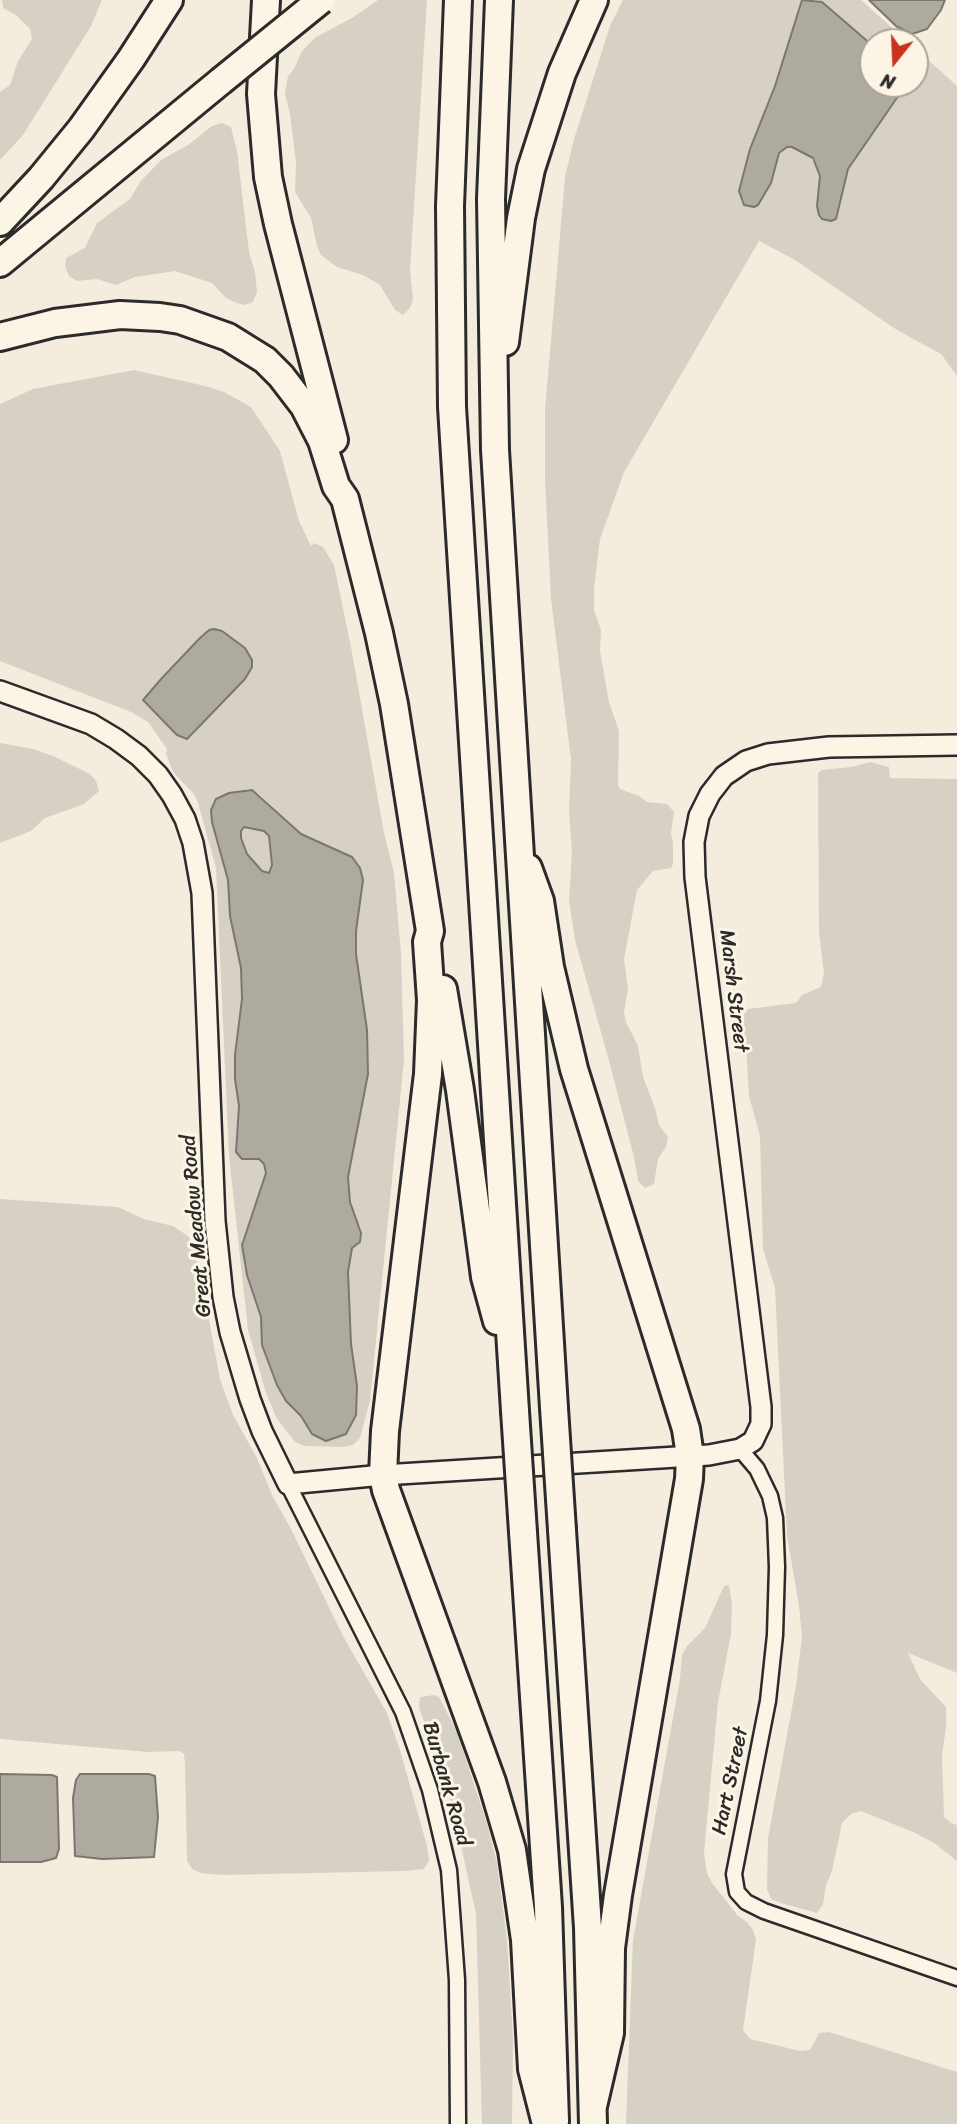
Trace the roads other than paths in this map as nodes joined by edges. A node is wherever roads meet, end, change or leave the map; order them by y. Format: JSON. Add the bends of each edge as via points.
{"nodes":[{"id":1,"x":148,"y":0,"type":"edge"},
{"id":2,"x":169,"y":0,"type":"edge"},
{"id":3,"x":265,"y":0,"type":"edge"},
{"id":4,"x":321,"y":0,"type":"edge"},
{"id":5,"x":458,"y":0,"type":"edge"},
{"id":6,"x":499,"y":0,"type":"edge"},
{"id":7,"x":594,"y":0,"type":"edge"},
{"id":8,"x":0,"y":198,"type":"edge"},
{"id":9,"x":0,"y":222,"type":"edge"},
{"id":10,"x":0,"y":263,"type":"edge"},
{"id":11,"x":0,"y":337,"type":"edge"},
{"id":12,"x":493,"y":392,"type":"junction"},
{"id":13,"x":345,"y":499,"type":"junction"},
{"id":14,"x":0,"y":691,"type":"edge"},
{"id":15,"x":957,"y":745,"type":"edge"},
{"id":16,"x":519,"y":851,"type":"junction"},
{"id":17,"x":430,"y":931,"type":"junction"},
{"id":18,"x":511,"y":1354,"type":"junction"},
{"id":19,"x":740,"y":1449,"type":"junction"},
{"id":20,"x":690,"y":1456,"type":"junction"},
{"id":21,"x":383,"y":1475,"type":"junction"},
{"id":22,"x":288,"y":1483,"type":"junction"},
{"id":23,"x":957,"y":1978,"type":"edge"},
{"id":24,"x":593,"y":2115,"type":"edge"},
{"id":25,"x":457,"y":2124,"type":"edge"},
{"id":26,"x":545,"y":2124,"type":"edge"},
{"id":27,"x":555,"y":2124,"type":"edge"}],
"edges":[{"from":1,"to":8,"type":"highway","via":[[95,83]]},
{"from":2,"to":9,"type":"highway","via":[[89,119]]},
{"from":3,"to":13,"type":"highway","via":[[261,94],[268,177],[344,477]]},
{"from":4,"to":10,"type":"highway","bridge":true},
{"from":5,"to":18,"type":"highway","via":[[449,254],[452,407]]},
{"from":6,"to":12,"type":"highway","via":[[491,199]]},
{"from":7,"to":12,"type":"highway","via":[[562,73],[531,169]]},
{"from":11,"to":13,"type":"highway","via":[[55,323],[120,316],[180,320],[228,337],[272,366],[304,405]]},
{"from":12,"to":16,"type":"highway"},
{"from":13,"to":17,"type":"highway","via":[[387,668]]},
{"from":14,"to":22,"type":"street","name":"Great Meadow Road","via":[[91,724],[139,756],[172,795],[193,843],[202,893],[215,1221],[223,1297],[250,1399]]},
{"from":15,"to":19,"type":"street","name":"Marsh Street","via":[[829,747],[768,754],[746,761],[724,776],[699,816],[695,877],[761,1407],[759,1430]]},
{"from":16,"to":20,"type":"highway","via":[[538,893],[569,1049]]},
{"from":16,"to":24,"type":"highway","bridge":true,"via":[[588,1927]]},
{"from":17,"to":18,"type":"highway","via":[[437,944],[485,1277],[495,1318]]},
{"from":17,"to":21,"type":"highway","via":[[428,1074]]},
{"from":18,"to":27,"type":"highway","bridge":true,"via":[[547,1893]]},
{"from":19,"to":20,"type":"street"},
{"from":19,"to":23,"type":"street","name":"Hart Street","via":[[757,1469],[770,1496],[777,1567],[771,1676],[734,1874],[737,1892],[754,1907],[782,1918]]},
{"from":20,"to":21,"type":"street"},
{"from":20,"to":24,"type":"highway","via":[[618,1895],[611,1948],[610,2034]]},
{"from":21,"to":22,"type":"street"},
{"from":21,"to":26,"type":"highway","via":[[512,1850],[526,1940],[532,2069]]},
{"from":22,"to":25,"type":"street","name":"Burbank Road","via":[[403,1712],[430,1790],[449,1870],[457,1980]]}]}
